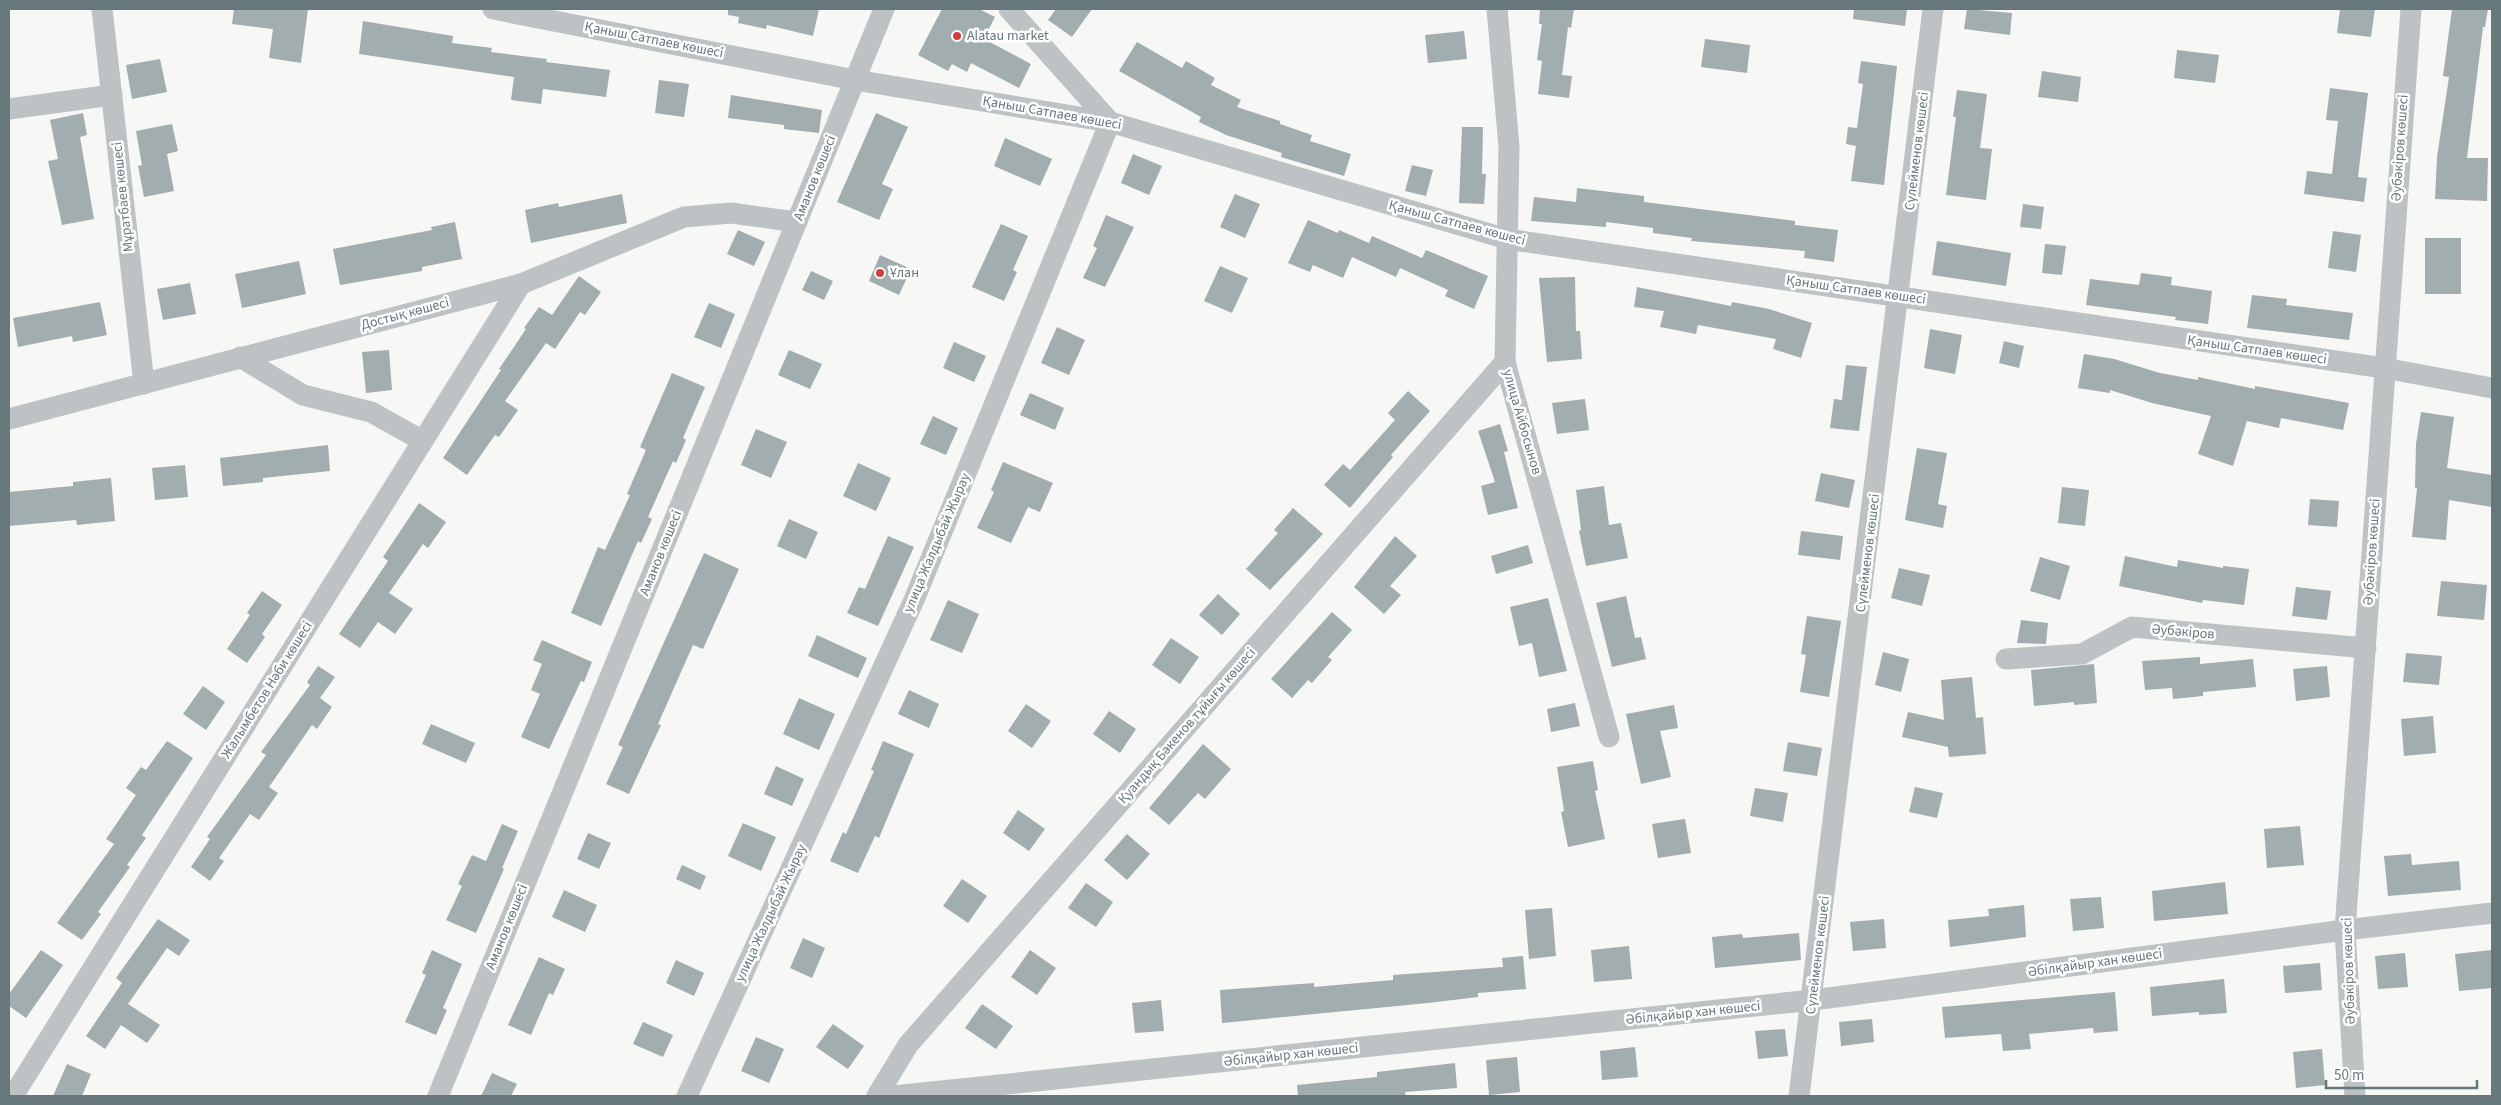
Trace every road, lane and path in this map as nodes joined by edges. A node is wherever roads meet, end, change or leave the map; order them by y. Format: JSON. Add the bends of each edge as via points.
{"nodes":[{"id":1,"x":102,"y":9,"type":"edge"},
{"id":2,"x":493,"y":9,"type":"edge"},
{"id":3,"x":884,"y":9,"type":"edge"},
{"id":4,"x":1009,"y":9,"type":"edge"},
{"id":5,"x":1497,"y":9,"type":"edge"},
{"id":6,"x":1933,"y":9,"type":"edge"},
{"id":7,"x":2411,"y":9,"type":"edge"},
{"id":8,"x":855,"y":80,"type":"junction"},
{"id":9,"x":112,"y":94,"type":"junction"},
{"id":10,"x":9,"y":109,"type":"edge"},
{"id":11,"x":1110,"y":122,"type":"junction"},
{"id":12,"x":797,"y":222,"type":"junction"},
{"id":13,"x":1507,"y":239,"type":"junction"},
{"id":14,"x":521,"y":284,"type":"junction"},
{"id":15,"x":1899,"y":297,"type":"junction"},
{"id":16,"x":240,"y":357,"type":"junction"},
{"id":17,"x":1505,"y":362,"type":"junction"},
{"id":18,"x":2384,"y":368,"type":"junction"},
{"id":19,"x":144,"y":384,"type":"junction"},
{"id":20,"x":2492,"y":388,"type":"edge"},
{"id":21,"x":9,"y":419,"type":"edge"},
{"id":22,"x":423,"y":442,"type":"junction"},
{"id":23,"x":2366,"y":648,"type":"junction"},
{"id":24,"x":2006,"y":659,"type":"dead end"},
{"id":25,"x":1609,"y":737,"type":"dead end"},
{"id":26,"x":2492,"y":913,"type":"edge"},
{"id":27,"x":2345,"y":930,"type":"junction"},
{"id":28,"x":1813,"y":1000,"type":"junction"},
{"id":29,"x":14,"y":1096,"type":"edge"},
{"id":30,"x":438,"y":1096,"type":"edge"},
{"id":31,"x":687,"y":1096,"type":"edge"},
{"id":32,"x":877,"y":1096,"type":"edge"},
{"id":33,"x":893,"y":1096,"type":"edge"},
{"id":34,"x":1799,"y":1096,"type":"edge"},
{"id":35,"x":2355,"y":1096,"type":"edge"}],
"edges":[{"from":1,"to":9,"type":"street","name":"Мұратбаев көшесі"},
{"from":2,"to":8,"type":"street","name":"Қаныш Сатпаев көшесі"},
{"from":3,"to":8,"type":"street","name":"Аманов көшесі"},
{"from":4,"to":11,"type":"street"},
{"from":5,"to":13,"type":"street","name":"улица Айбосынов","via":[[1509,147]]},
{"from":6,"to":15,"type":"street","name":"Сүлейменов көшесі"},
{"from":7,"to":18,"type":"street","name":"Әубәкіров көшесі"},
{"from":8,"to":11,"type":"street","name":"Қаныш Сатпаев көшесі"},
{"from":8,"to":12,"type":"street","name":"Аманов көшесі"},
{"from":9,"to":10,"type":"street"},
{"from":9,"to":19,"type":"street","name":"Мұратбаев көшесі"},
{"from":11,"to":13,"type":"street","name":"Қаныш Сатпаев көшесі"},
{"from":11,"to":31,"type":"street","name":"улица Жалдыбай Жырау","via":[[914,600]]},
{"from":12,"to":14,"type":"street","name":"Достық көшесі","via":[[731,213],[684,217]]},
{"from":12,"to":30,"type":"street","name":"Аманов көшесі"},
{"from":13,"to":15,"type":"street","name":"Қаныш Сатпаев көшесі"},
{"from":13,"to":17,"type":"street","name":"улица Айбосынов"},
{"from":14,"to":16,"type":"street","name":"Достық көшесі"},
{"from":14,"to":22,"type":"street","name":"Жалымбетов Нәби көшесі"},
{"from":15,"to":18,"type":"street","name":"Қаныш Сатпаев көшесі"},
{"from":15,"to":28,"type":"street","name":"Сүлейменов көшесі"},
{"from":16,"to":19,"type":"street","name":"Достық көшесі"},
{"from":16,"to":22,"type":"street","via":[[303,394],[371,412]]},
{"from":17,"to":25,"type":"street","name":"улица Айбосынов"},
{"from":17,"to":32,"type":"street","name":"Қуандық Бәкенов тұйығы көшесі","via":[[908,1045]]},
{"from":18,"to":20,"type":"street","name":"Қаныш Сатпаев көшесі"},
{"from":18,"to":23,"type":"street","name":"Әубәкіров көшесі"},
{"from":19,"to":21,"type":"street","name":"Достық көшесі"},
{"from":22,"to":29,"type":"street","name":"Жалымбетов Нәби көшесі"},
{"from":23,"to":24,"type":"street","name":"Әубәкіров","via":[[2132,627],[2082,654]]},
{"from":23,"to":27,"type":"street","name":"Әубәкіров көшесі"},
{"from":26,"to":27,"type":"street","name":"Әбілқайыр хан көшесі"},
{"from":27,"to":28,"type":"street","name":"Әбілқайыр хан көшесі"},
{"from":27,"to":35,"type":"street","name":"Әубәкіров көшесі"},
{"from":28,"to":33,"type":"street","name":"Әбілқайыр хан көшесі"},
{"from":28,"to":34,"type":"street","name":"Сүлейменов көшесі"}]}
